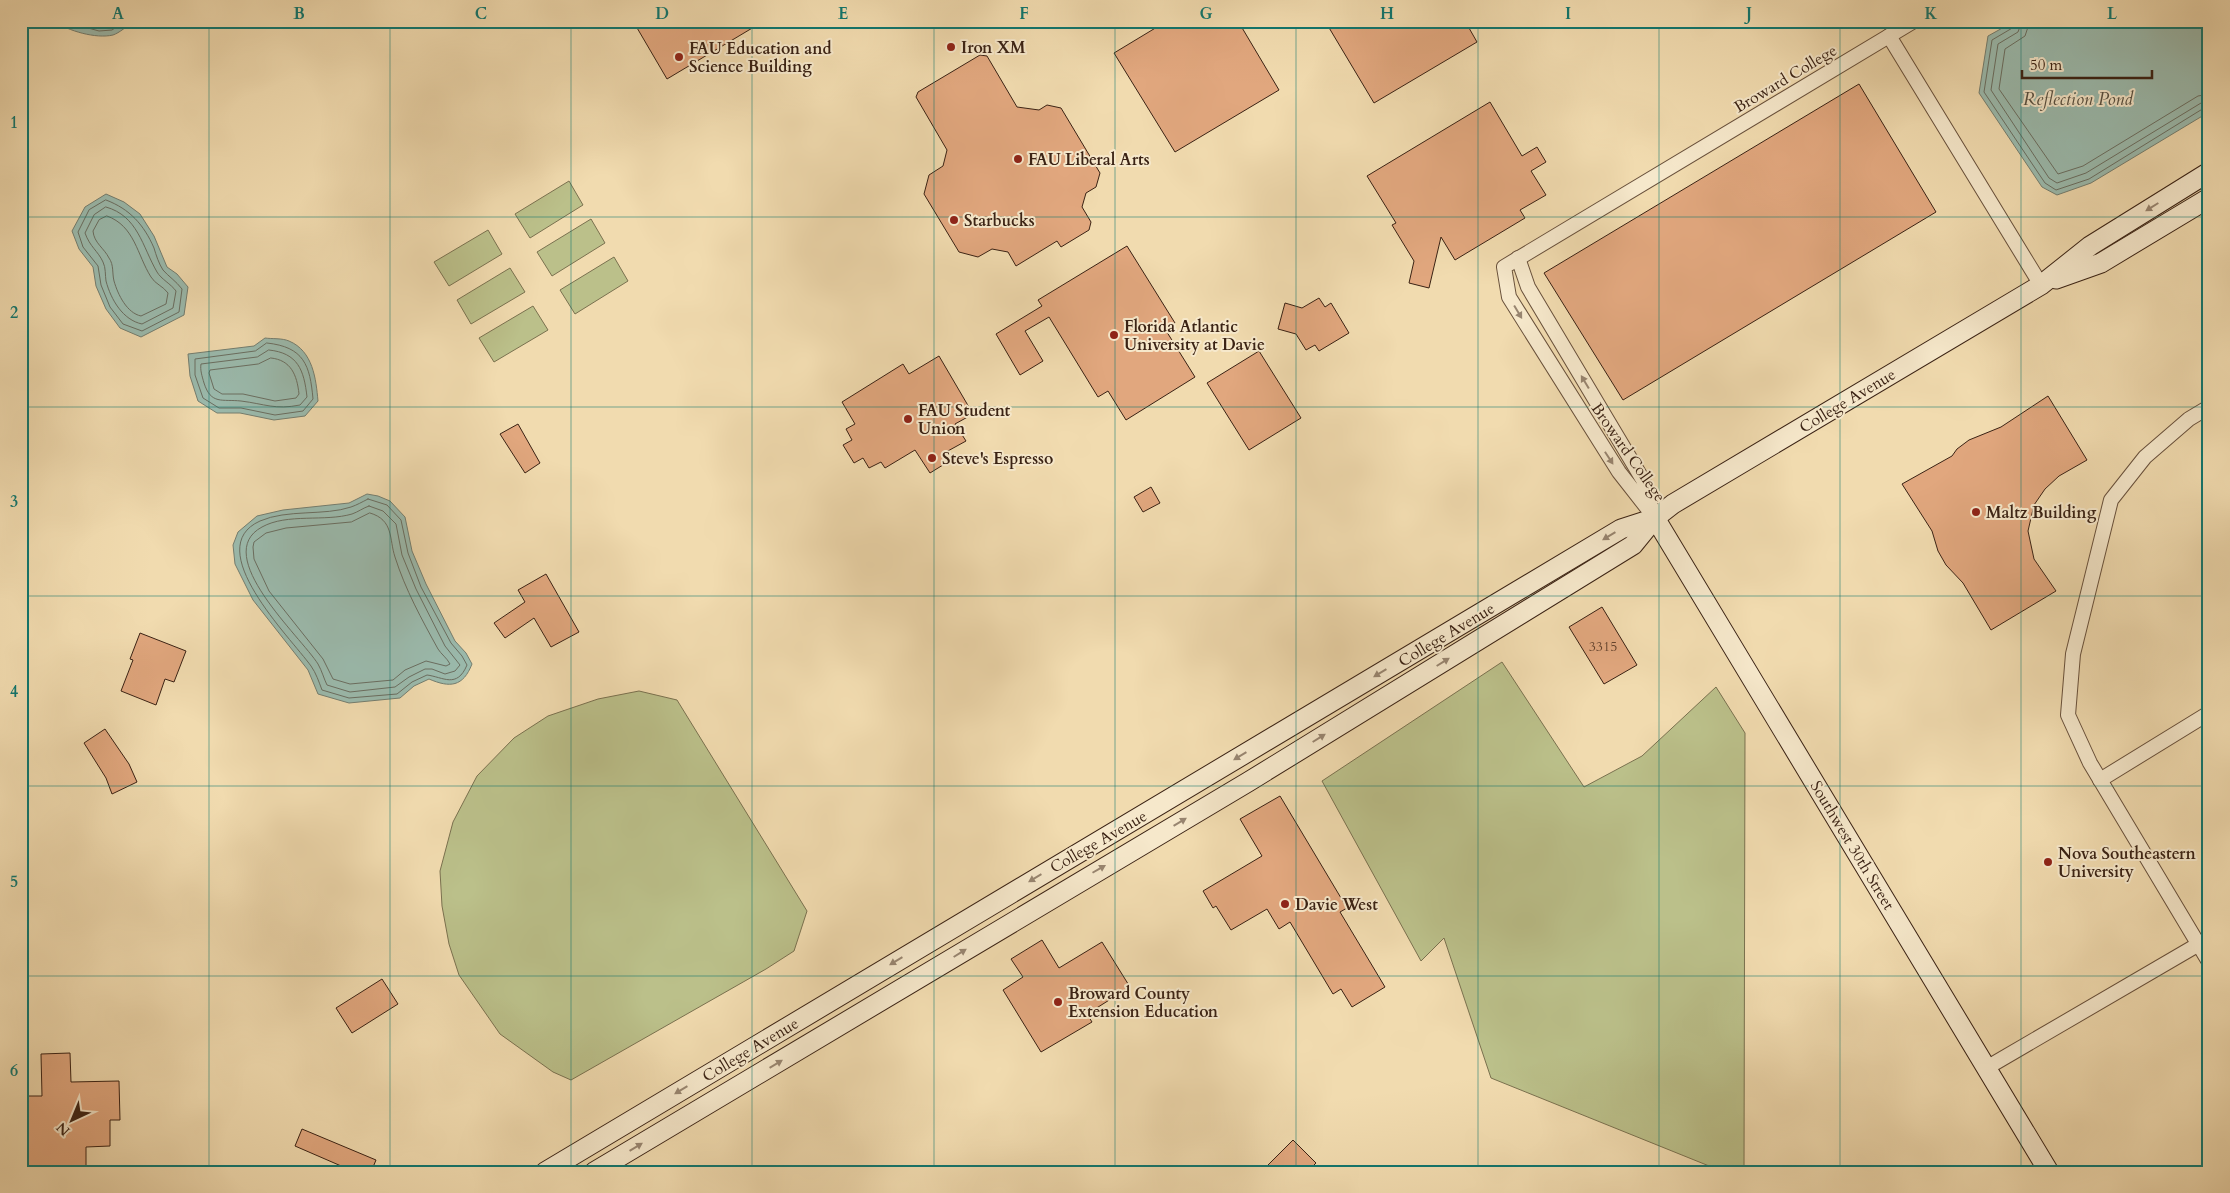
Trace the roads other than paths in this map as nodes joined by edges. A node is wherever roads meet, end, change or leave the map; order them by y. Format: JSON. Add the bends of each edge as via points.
{"nodes":[{"id":1,"x":1914,"y":21,"type":"edge"},
{"id":2,"x":1889,"y":36,"type":"junction"},
{"id":3,"x":2209,"y":172,"type":"edge"},
{"id":4,"x":2209,"y":198,"type":"edge"},
{"id":5,"x":1518,"y":258,"type":"junction"},
{"id":6,"x":2041,"y":285,"type":"junction"},
{"id":7,"x":2209,"y":407,"type":"edge"},
{"id":8,"x":1654,"y":518,"type":"junction"},
{"id":9,"x":2209,"y":713,"type":"edge"},
{"id":10,"x":2100,"y":780,"type":"junction"},
{"id":11,"x":2199,"y":944,"type":"junction"},
{"id":12,"x":2209,"y":962,"type":"edge"},
{"id":13,"x":1988,"y":1067,"type":"junction"},
{"id":14,"x":545,"y":1172,"type":"edge"},
{"id":15,"x":594,"y":1172,"type":"edge"},
{"id":16,"x":2049,"y":1172,"type":"edge"}],
"edges":[{"from":1,"to":2,"type":"street","name":"Broward College"},
{"from":2,"to":5,"type":"street","name":"Broward College"},
{"from":2,"to":6,"type":"street"},
{"from":3,"to":6,"type":"street","name":"College Avenue","one_way":true,"via":[[2090,246]]},
{"from":4,"to":6,"type":"street","name":"College Avenue","via":[[2101,263]]},
{"from":8,"to":5,"type":"street","name":"Broward College","one_way":true,"via":[[1643,480],[1528,287]]},
{"from":5,"to":8,"type":"street","name":"Broward College","one_way":true,"via":[[1504,266],[1509,297],[1619,472]]},
{"from":6,"to":8,"type":"street","name":"College Avenue"},
{"from":7,"to":10,"type":"street","via":[[2145,457],[2111,500],[2073,654],[2068,715]]},
{"from":8,"to":13,"type":"street","name":"Southwest 30th Street"},
{"from":8,"to":14,"type":"street","name":"College Avenue","one_way":true,"via":[[1621,529]]},
{"from":15,"to":8,"type":"street","name":"College Avenue","one_way":true,"via":[[1633,546]]},
{"from":9,"to":10,"type":"street"},
{"from":10,"to":11,"type":"street"},
{"from":11,"to":12,"type":"street"},
{"from":11,"to":13,"type":"street"},
{"from":13,"to":16,"type":"street","name":"Southwest 30th Street"}]}
